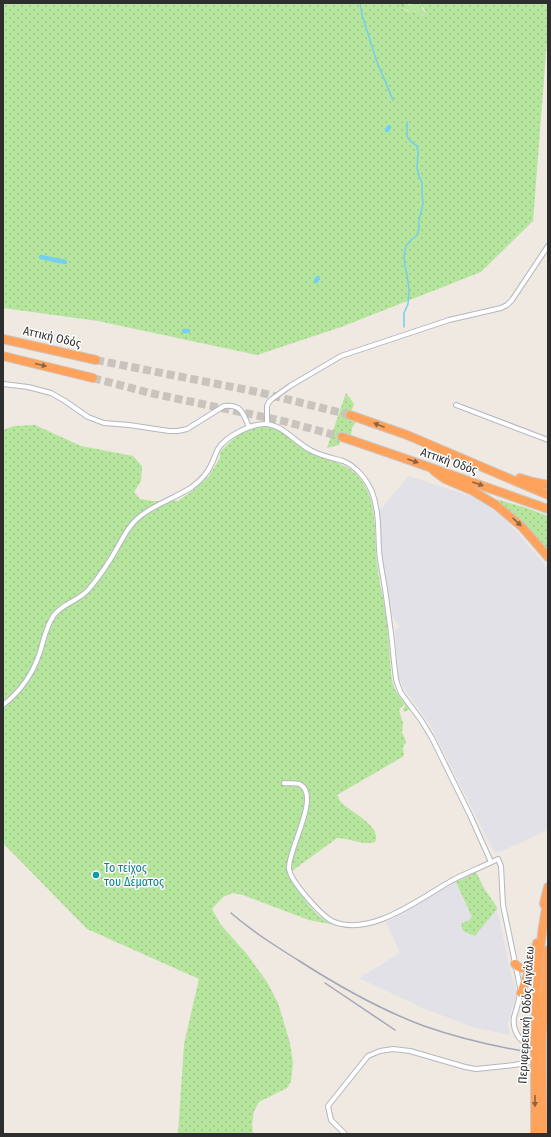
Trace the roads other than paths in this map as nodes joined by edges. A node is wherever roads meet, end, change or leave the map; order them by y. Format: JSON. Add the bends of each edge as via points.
{"nodes":[{"id":1,"x":548,"y":246,"type":"edge"},
{"id":2,"x":3,"y":339,"type":"edge"},
{"id":3,"x":3,"y":356,"type":"edge"},
{"id":4,"x":96,"y":360,"type":"tunnel mouth"},
{"id":5,"x":93,"y":378,"type":"tunnel mouth"},
{"id":6,"x":3,"y":384,"type":"edge"},
{"id":7,"x":456,"y":405,"type":"dead end"},
{"id":8,"x":350,"y":415,"type":"tunnel mouth"},
{"id":9,"x":267,"y":424,"type":"junction"},
{"id":10,"x":249,"y":427,"type":"junction"},
{"id":11,"x":342,"y":437,"type":"tunnel mouth"},
{"id":12,"x":548,"y":440,"type":"edge"},
{"id":13,"x":464,"y":459,"type":"junction"},
{"id":14,"x":428,"y":466,"type":"junction"},
{"id":15,"x":548,"y":485,"type":"edge"},
{"id":16,"x":548,"y":495,"type":"edge"},
{"id":17,"x":548,"y":509,"type":"edge"},
{"id":18,"x":548,"y":557,"type":"edge"},
{"id":19,"x":3,"y":704,"type":"edge"},
{"id":20,"x":284,"y":783,"type":"dead end"},
{"id":21,"x":491,"y":862,"type":"junction"},
{"id":22,"x":548,"y":887,"type":"edge"},
{"id":23,"x":548,"y":898,"type":"edge"},
{"id":24,"x":548,"y":950,"type":"edge"},
{"id":25,"x":533,"y":957,"type":"junction"},
{"id":26,"x":515,"y":964,"type":"junction"},
{"id":27,"x":548,"y":973,"type":"edge"},
{"id":28,"x":545,"y":985,"type":"junction"},
{"id":29,"x":521,"y":993,"type":"junction"},
{"id":30,"x":538,"y":1038,"type":"junction"},
{"id":31,"x":548,"y":1046,"type":"edge"},
{"id":32,"x":541,"y":1067,"type":"edge"},
{"id":33,"x":345,"y":1134,"type":"edge"},
{"id":34,"x":535,"y":1134,"type":"edge"},
{"id":35,"x":543,"y":1134,"type":"edge"}],
"edges":[{"from":1,"to":9,"type":"street","via":[[507,305],[434,324],[342,356],[272,399],[266,411]]},
{"from":2,"to":4,"type":"highway","name":"Αττική Οδός"},
{"from":3,"to":5,"type":"highway","one_way":true},
{"from":6,"to":10,"type":"street","via":[[51,393],[104,423],[178,431],[194,426],[224,406],[230,406],[240,410]]},
{"from":7,"to":12,"type":"street"},
{"from":13,"to":8,"type":"highway","name":"Αττική Οδός","one_way":true},
{"from":9,"to":10,"type":"street"},
{"from":9,"to":21,"type":"street","via":[[277,426],[320,455],[348,464],[365,479],[370,488],[376,505],[380,560],[396,683],[432,738]]},
{"from":10,"to":19,"type":"street","via":[[220,446],[203,477],[193,486],[149,510],[133,523],[82,596],[58,610],[46,632],[38,659],[28,679],[12,698]]},
{"from":11,"to":14,"type":"highway","name":"Αττική Οδός","one_way":true},
{"from":13,"to":15,"type":"highway","via":[[525,480]]},
{"from":13,"to":16,"type":"highway","name":"Αττική Οδός"},
{"from":14,"to":17,"type":"highway","name":"Αττική Οδός","one_way":true},
{"from":14,"to":18,"type":"highway","one_way":true,"via":[[445,479],[473,491],[496,505],[522,527]]},
{"from":20,"to":21,"type":"street","via":[[302,786],[306,789],[308,797],[289,861],[291,876],[324,916],[338,923],[365,924],[385,918]]},
{"from":21,"to":26,"type":"street","via":[[498,859],[501,866],[503,905]]},
{"from":22,"to":25,"type":"highway"},
{"from":23,"to":30,"type":"highway","name":"Περιφερειακή Οδός Αιγάλεω","via":[[538,969]]},
{"from":24,"to":28,"type":"highway","name":"Περιφερειακή Οδός Αιγάλεω"},
{"from":25,"to":26,"type":"highway","via":[[526,967],[520,968]]},
{"from":25,"to":29,"type":"highway"},
{"from":26,"to":29,"type":"street"},
{"from":27,"to":28,"type":"highway"},
{"from":28,"to":30,"type":"highway","name":"Περιφερειακή Οδός Αιγάλεω"},
{"from":29,"to":31,"type":"street","via":[[514,1020],[516,1033],[525,1042]]},
{"from":30,"to":32,"type":"highway","name":"Περιφερειακή Οδός Αιγάλεω","bridge":true},
{"from":32,"to":33,"type":"street","via":[[531,1062],[476,1069],[410,1051],[380,1051],[368,1056],[328,1106],[331,1120]]},
{"from":32,"to":34,"type":"highway","name":"Περιφερειακή Οδός Αιγάλεω","one_way":true},
{"from":32,"to":35,"type":"highway","name":"Περιφερειακή Οδός Αιγάλεω"}]}
